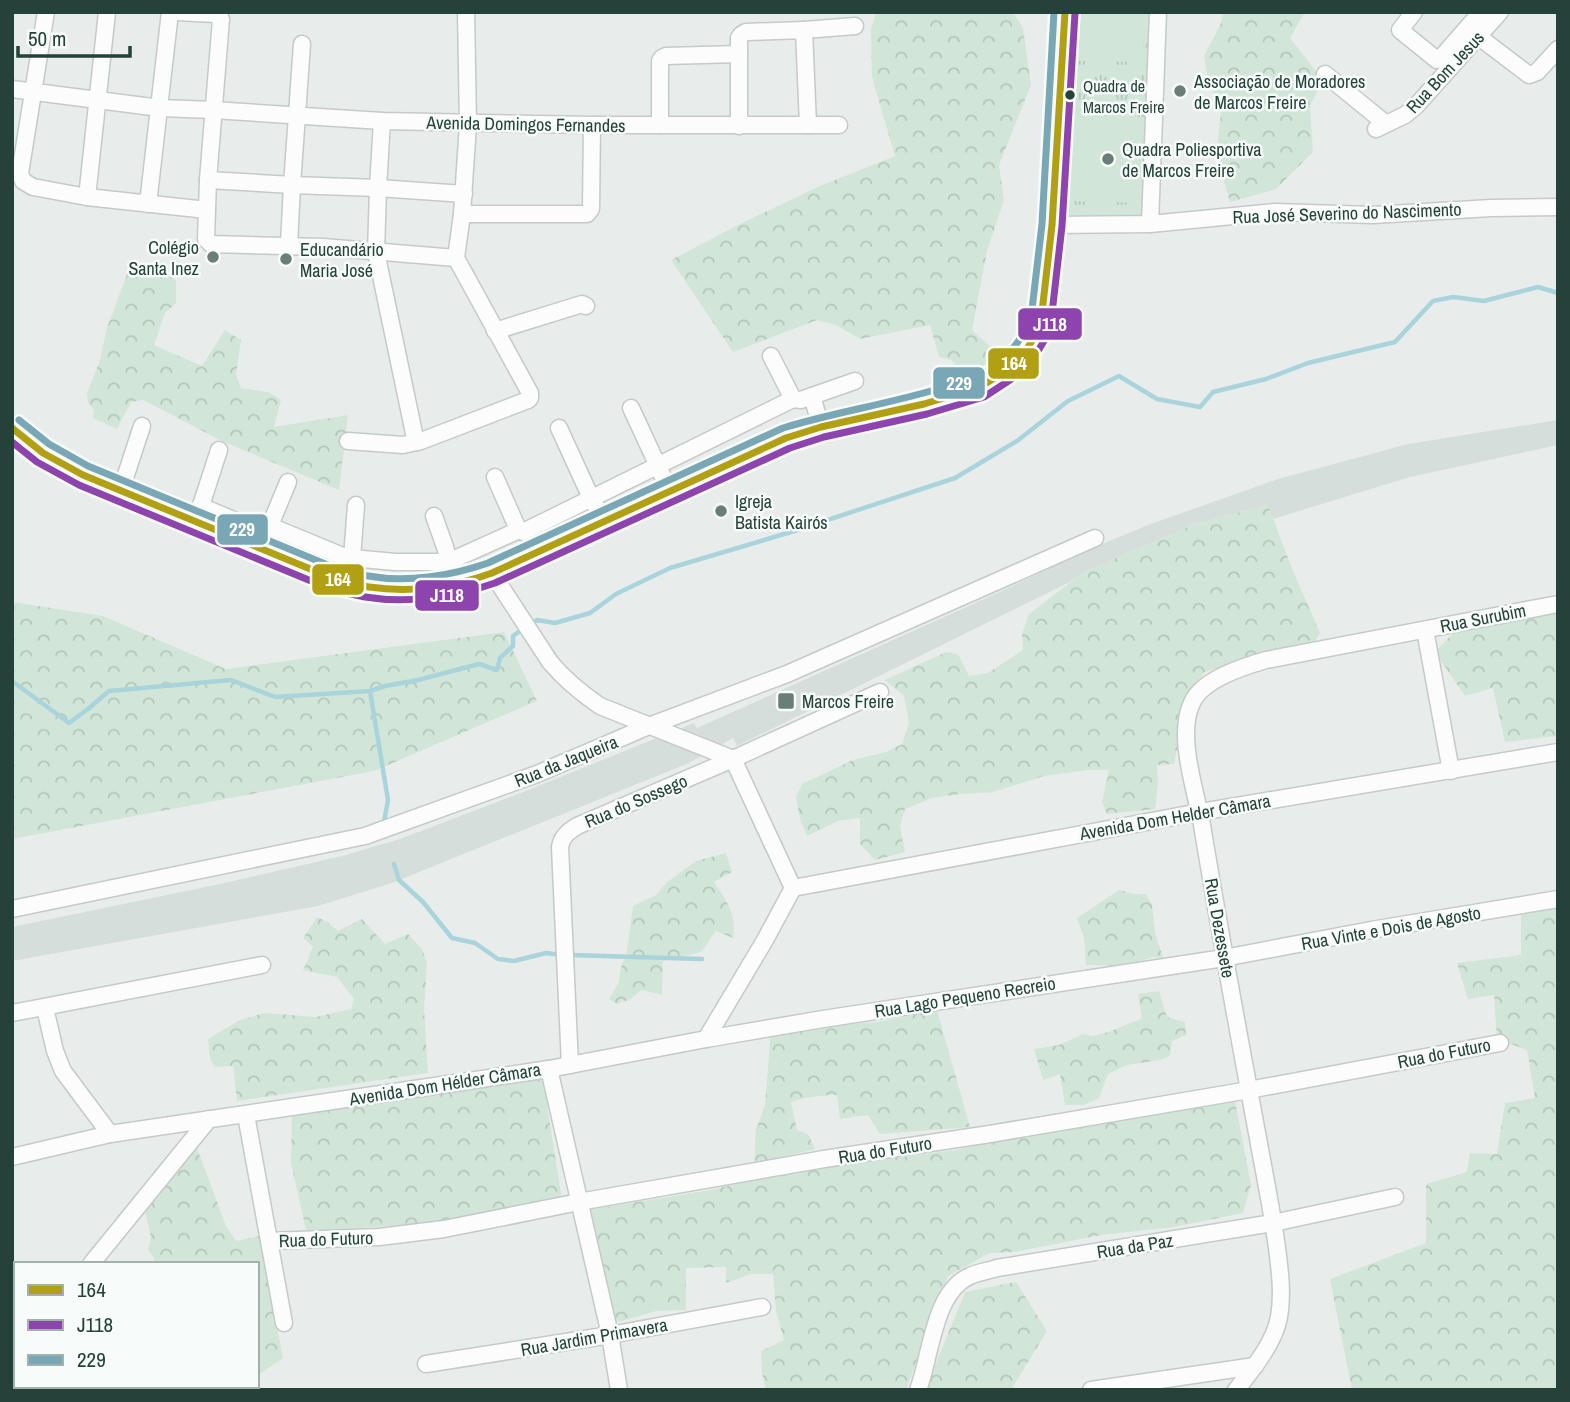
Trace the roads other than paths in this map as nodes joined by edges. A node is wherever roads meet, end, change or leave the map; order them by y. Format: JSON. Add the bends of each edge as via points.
{"nodes":[{"id":1,"x":46,"y":12,"type":"edge"},
{"id":2,"x":107,"y":12,"type":"edge"},
{"id":3,"x":170,"y":12,"type":"edge"},
{"id":4,"x":177,"y":12,"type":"edge"},
{"id":5,"x":466,"y":12,"type":"edge"},
{"id":6,"x":1065,"y":12,"type":"edge"},
{"id":7,"x":1158,"y":12,"type":"edge"},
{"id":8,"x":1414,"y":12,"type":"edge"},
{"id":9,"x":1481,"y":12,"type":"edge"},
{"id":10,"x":1499,"y":12,"type":"edge"},
{"id":11,"x":855,"y":26,"type":"dead end"},
{"id":12,"x":804,"y":30,"type":"junction"},
{"id":13,"x":1479,"y":37,"type":"junction"},
{"id":14,"x":302,"y":44,"type":"dead end"},
{"id":15,"x":1558,"y":49,"type":"edge"},
{"id":16,"x":739,"y":54,"type":"junction"},
{"id":17,"x":1325,"y":74,"type":"dead end"},
{"id":18,"x":12,"y":89,"type":"edge"},
{"id":19,"x":34,"y":91,"type":"junction"},
{"id":20,"x":97,"y":100,"type":"junction"},
{"id":21,"x":160,"y":108,"type":"junction"},
{"id":22,"x":213,"y":110,"type":"junction"},
{"id":23,"x":296,"y":117,"type":"junction"},
{"id":24,"x":382,"y":121,"type":"junction"},
{"id":25,"x":468,"y":124,"type":"junction"},
{"id":26,"x":592,"y":125,"type":"junction"},
{"id":27,"x":660,"y":125,"type":"junction"},
{"id":28,"x":808,"y":125,"type":"junction"},
{"id":29,"x":839,"y":125,"type":"dead end"},
{"id":30,"x":739,"y":126,"type":"junction"},
{"id":31,"x":16,"y":172,"type":"edge"},
{"id":32,"x":208,"y":180,"type":"junction"},
{"id":33,"x":292,"y":185,"type":"junction"},
{"id":34,"x":378,"y":188,"type":"junction"},
{"id":35,"x":464,"y":194,"type":"junction"},
{"id":36,"x":87,"y":197,"type":"junction"},
{"id":37,"x":148,"y":204,"type":"junction"},
{"id":38,"x":1558,"y":207,"type":"edge"},
{"id":39,"x":207,"y":210,"type":"junction"},
{"id":40,"x":462,"y":214,"type":"junction"},
{"id":41,"x":1150,"y":224,"type":"junction"},
{"id":42,"x":1052,"y":225,"type":"junction"},
{"id":43,"x":289,"y":245,"type":"junction"},
{"id":44,"x":376,"y":252,"type":"junction"},
{"id":45,"x":456,"y":258,"type":"junction"},
{"id":46,"x":586,"y":306,"type":"dead end"},
{"id":47,"x":495,"y":331,"type":"junction"},
{"id":48,"x":771,"y":356,"type":"dead end"},
{"id":49,"x":855,"y":381,"type":"dead end"},
{"id":50,"x":812,"y":396,"type":"junction"},
{"id":51,"x":793,"y":400,"type":"junction"},
{"id":52,"x":631,"y":408,"type":"dead end"},
{"id":53,"x":142,"y":426,"type":"dead end"},
{"id":54,"x":12,"y":428,"type":"edge"},
{"id":55,"x":559,"y":428,"type":"dead end"},
{"id":56,"x":821,"y":428,"type":"junction"},
{"id":57,"x":720,"y":435,"type":"junction"},
{"id":58,"x":348,"y":441,"type":"dead end"},
{"id":59,"x":417,"y":442,"type":"junction"},
{"id":60,"x":219,"y":450,"type":"dead end"},
{"id":61,"x":736,"y":460,"type":"junction"},
{"id":62,"x":658,"y":466,"type":"junction"},
{"id":63,"x":495,"y":477,"type":"dead end"},
{"id":64,"x":288,"y":482,"type":"dead end"},
{"id":65,"x":121,"y":490,"type":"junction"},
{"id":66,"x":670,"y":492,"type":"junction"},
{"id":67,"x":592,"y":498,"type":"junction"},
{"id":68,"x":356,"y":505,"type":"dead end"},
{"id":69,"x":198,"y":513,"type":"junction"},
{"id":70,"x":434,"y":516,"type":"dead end"},
{"id":71,"x":605,"y":522,"type":"junction"},
{"id":72,"x":519,"y":530,"type":"junction"},
{"id":73,"x":266,"y":536,"type":"junction"},
{"id":74,"x":1095,"y":538,"type":"dead end"},
{"id":75,"x":352,"y":558,"type":"junction"},
{"id":76,"x":448,"y":562,"type":"junction"},
{"id":77,"x":492,"y":573,"type":"junction"},
{"id":78,"x":456,"y":584,"type":"junction"},
{"id":79,"x":1558,"y":604,"type":"edge"},
{"id":80,"x":1425,"y":630,"type":"junction"},
{"id":81,"x":880,"y":692,"type":"dead end"},
{"id":82,"x":649,"y":726,"type":"junction"},
{"id":83,"x":1558,"y":752,"type":"edge"},
{"id":84,"x":733,"y":759,"type":"junction"},
{"id":85,"x":1451,"y":771,"type":"junction"},
{"id":86,"x":1200,"y":811,"type":"junction"},
{"id":87,"x":793,"y":888,"type":"junction"},
{"id":88,"x":1558,"y":899,"type":"edge"},
{"id":89,"x":12,"y":909,"type":"edge"},
{"id":90,"x":1224,"y":958,"type":"junction"},
{"id":91,"x":262,"y":965,"type":"dead end"},
{"id":92,"x":45,"y":1008,"type":"junction"},
{"id":93,"x":12,"y":1013,"type":"edge"},
{"id":94,"x":706,"y":1040,"type":"junction"},
{"id":95,"x":1500,"y":1043,"type":"dead end"},
{"id":96,"x":570,"y":1065,"type":"junction"},
{"id":97,"x":549,"y":1069,"type":"junction"},
{"id":98,"x":1249,"y":1090,"type":"junction"},
{"id":99,"x":246,"y":1115,"type":"junction"},
{"id":100,"x":209,"y":1119,"type":"junction"},
{"id":101,"x":110,"y":1135,"type":"junction"},
{"id":102,"x":12,"y":1157,"type":"edge"},
{"id":103,"x":1395,"y":1197,"type":"dead end"},
{"id":104,"x":579,"y":1202,"type":"junction"},
{"id":105,"x":1273,"y":1223,"type":"junction"},
{"id":106,"x":270,"y":1241,"type":"junction"},
{"id":107,"x":93,"y":1262,"type":"edge"},
{"id":108,"x":762,"y":1307,"type":"dead end"},
{"id":109,"x":284,"y":1323,"type":"dead end"},
{"id":110,"x":610,"y":1335,"type":"junction"},
{"id":111,"x":426,"y":1364,"type":"dead end"},
{"id":112,"x":1255,"y":1366,"type":"junction"},
{"id":113,"x":619,"y":1390,"type":"edge"},
{"id":114,"x":918,"y":1390,"type":"edge"},
{"id":115,"x":1091,"y":1390,"type":"edge"},
{"id":116,"x":1236,"y":1390,"type":"edge"}],
"edges":[{"from":1,"to":19,"type":"street"},
{"from":2,"to":20,"type":"street"},
{"from":3,"to":21,"type":"street"},
{"from":4,"to":22,"type":"street","via":[[220,17]]},
{"from":5,"to":25,"type":"street"},
{"from":6,"to":42,"type":"main road"},
{"from":7,"to":41,"type":"street"},
{"from":8,"to":9,"type":"street","via":[[1400,30],[1437,60]]},
{"from":10,"to":13,"type":"street","name":"Rua Bom Jesus"},
{"from":11,"to":12,"type":"street"},
{"from":12,"to":16,"type":"street","via":[[746,32],[739,38]]},
{"from":12,"to":28,"type":"street"},
{"from":13,"to":15,"type":"street","via":[[1529,75]]},
{"from":13,"to":17,"type":"street","name":"Rua Bom Jesus","via":[[1416,106],[1381,126]]},
{"from":14,"to":23,"type":"street"},
{"from":16,"to":27,"type":"street","via":[[662,58]]},
{"from":16,"to":30,"type":"street"},
{"from":18,"to":19,"type":"street","name":"Avenida Domingos Fernandes"},
{"from":19,"to":20,"type":"street","name":"Avenida Domingos Fernandes"},
{"from":19,"to":31,"type":"street"},
{"from":20,"to":21,"type":"street","name":"Avenida Domingos Fernandes"},
{"from":20,"to":36,"type":"street"},
{"from":21,"to":22,"type":"street","name":"Avenida Domingos Fernandes"},
{"from":21,"to":37,"type":"street"},
{"from":22,"to":23,"type":"street","name":"Avenida Domingos Fernandes"},
{"from":22,"to":32,"type":"street"},
{"from":23,"to":24,"type":"street","name":"Avenida Domingos Fernandes"},
{"from":23,"to":33,"type":"street"},
{"from":24,"to":25,"type":"street","name":"Avenida Domingos Fernandes"},
{"from":24,"to":34,"type":"street"},
{"from":25,"to":26,"type":"street","name":"Avenida Domingos Fernandes"},
{"from":25,"to":35,"type":"street"},
{"from":26,"to":27,"type":"street","name":"Avenida Domingos Fernandes"},
{"from":26,"to":40,"type":"street","via":[[589,212]]},
{"from":27,"to":30,"type":"street","name":"Avenida Domingos Fernandes"},
{"from":28,"to":29,"type":"street","name":"Avenida Domingos Fernandes"},
{"from":28,"to":30,"type":"street","name":"Avenida Domingos Fernandes"},
{"from":31,"to":36,"type":"street","via":[[33,187]]},
{"from":32,"to":33,"type":"street"},
{"from":32,"to":39,"type":"street"},
{"from":33,"to":34,"type":"street"},
{"from":33,"to":43,"type":"street"},
{"from":34,"to":35,"type":"street"},
{"from":34,"to":44,"type":"street"},
{"from":35,"to":40,"type":"street"},
{"from":36,"to":37,"type":"street"},
{"from":37,"to":39,"type":"street"},
{"from":38,"to":41,"type":"street","name":"Rua José Severino do Nascimento","via":[[1373,215],[1274,212]]},
{"from":39,"to":43,"type":"street","via":[[208,242]]},
{"from":40,"to":45,"type":"street"},
{"from":41,"to":42,"type":"street","name":"Rua José Severino do Nascimento"},
{"from":42,"to":56,"type":"main road","via":[[1041,321],[1023,355],[1004,372],[980,387]]},
{"from":43,"to":44,"type":"street"},
{"from":44,"to":45,"type":"street"},
{"from":44,"to":59,"type":"street"},
{"from":45,"to":47,"type":"street"},
{"from":46,"to":47,"type":"street"},
{"from":47,"to":59,"type":"street","via":[[530,398]]},
{"from":48,"to":51,"type":"street"},
{"from":49,"to":50,"type":"street"},
{"from":50,"to":51,"type":"street"},
{"from":50,"to":56,"type":"street"},
{"from":51,"to":57,"type":"street"},
{"from":52,"to":62,"type":"street"},
{"from":53,"to":65,"type":"street"},
{"from":54,"to":65,"type":"main road","via":[[43,453]]},
{"from":55,"to":67,"type":"street"},
{"from":56,"to":61,"type":"main road"},
{"from":57,"to":61,"type":"street"},
{"from":57,"to":62,"type":"street"},
{"from":58,"to":59,"type":"street"},
{"from":60,"to":69,"type":"street"},
{"from":61,"to":66,"type":"main road"},
{"from":62,"to":66,"type":"street"},
{"from":62,"to":67,"type":"street"},
{"from":63,"to":72,"type":"street"},
{"from":64,"to":73,"type":"street"},
{"from":65,"to":69,"type":"main road"},
{"from":66,"to":71,"type":"main road"},
{"from":67,"to":71,"type":"street"},
{"from":67,"to":72,"type":"street","via":[[528,530]]},
{"from":68,"to":75,"type":"street"},
{"from":69,"to":73,"type":"main road"},
{"from":70,"to":76,"type":"street"},
{"from":71,"to":77,"type":"main road"},
{"from":72,"to":76,"type":"street"},
{"from":73,"to":75,"type":"street"},
{"from":73,"to":78,"type":"main road","via":[[332,578],[368,587],[406,589]]},
{"from":74,"to":82,"type":"street","name":"Rua da Jaqueira","via":[[787,674]]},
{"from":75,"to":76,"type":"street"},
{"from":76,"to":78,"type":"street"},
{"from":77,"to":78,"type":"main road"},
{"from":77,"to":82,"type":"street","via":[[561,676],[600,706]]},
{"from":79,"to":80,"type":"street","name":"Rua Surubim"},
{"from":80,"to":85,"type":"street","name":"Rua Surubim"},
{"from":80,"to":86,"type":"street","name":"Rua Dezessete","via":[[1266,660],[1215,680],[1200,691],[1191,704],[1187,724],[1188,756]]},
{"from":81,"to":84,"type":"street","name":"Rua do Sossego"},
{"from":82,"to":84,"type":"street"},
{"from":82,"to":89,"type":"street","name":"Rua da Jaqueira","via":[[537,774],[365,835]]},
{"from":83,"to":85,"type":"street","name":"Avenida Dom Helder Câmara"},
{"from":84,"to":87,"type":"street"},
{"from":84,"to":96,"type":"street","name":"Rua do Sossego","via":[[577,826],[561,840]]},
{"from":85,"to":86,"type":"street","name":"Avenida Dom Helder Câmara"},
{"from":86,"to":87,"type":"street","name":"Avenida Dom Helder Câmara"},
{"from":86,"to":90,"type":"street","name":"Rua Dezessete"},
{"from":87,"to":94,"type":"street"},
{"from":88,"to":90,"type":"street","name":"Rua Vinte e Dois de Agosto"},
{"from":90,"to":94,"type":"street","name":"Rua Lago Pequeno Recreio"},
{"from":90,"to":98,"type":"street","name":"Rua Dezessete"},
{"from":91,"to":92,"type":"street"},
{"from":92,"to":93,"type":"street"},
{"from":92,"to":101,"type":"street","via":[[63,1071]]},
{"from":94,"to":96,"type":"street","name":"Avenida Dom Hélder Câmara"},
{"from":95,"to":98,"type":"street","name":"Rua do Futuro"},
{"from":96,"to":97,"type":"street","name":"Avenida Dom Hélder Câmara"},
{"from":97,"to":99,"type":"street","name":"Avenida Dom Hélder Câmara"},
{"from":97,"to":104,"type":"street"},
{"from":98,"to":104,"type":"street","name":"Rua do Futuro"},
{"from":98,"to":105,"type":"street","name":"Rua Dezessete"},
{"from":99,"to":100,"type":"street","name":"Avenida Dom Hélder Câmara"},
{"from":99,"to":106,"type":"street"},
{"from":100,"to":101,"type":"street","name":"Avenida Dom Hélder Câmara"},
{"from":100,"to":107,"type":"street"},
{"from":101,"to":102,"type":"street","name":"Avenida Dom Hélder Câmara"},
{"from":103,"to":105,"type":"street"},
{"from":104,"to":106,"type":"street","name":"Rua do Futuro","via":[[443,1229],[379,1237]]},
{"from":104,"to":110,"type":"street"},
{"from":105,"to":112,"type":"street","name":"Rua Dezessete","via":[[1281,1278],[1279,1319]]},
{"from":105,"to":114,"type":"street","name":"Rua da Paz","via":[[968,1276],[944,1301]]},
{"from":106,"to":109,"type":"street"},
{"from":108,"to":110,"type":"street","name":"Rua Jardim Primavera"},
{"from":110,"to":111,"type":"street","name":"Rua Jardim Primavera"},
{"from":110,"to":113,"type":"street"},
{"from":112,"to":115,"type":"street"},
{"from":112,"to":116,"type":"street","name":"Rua Dezessete"}]}
